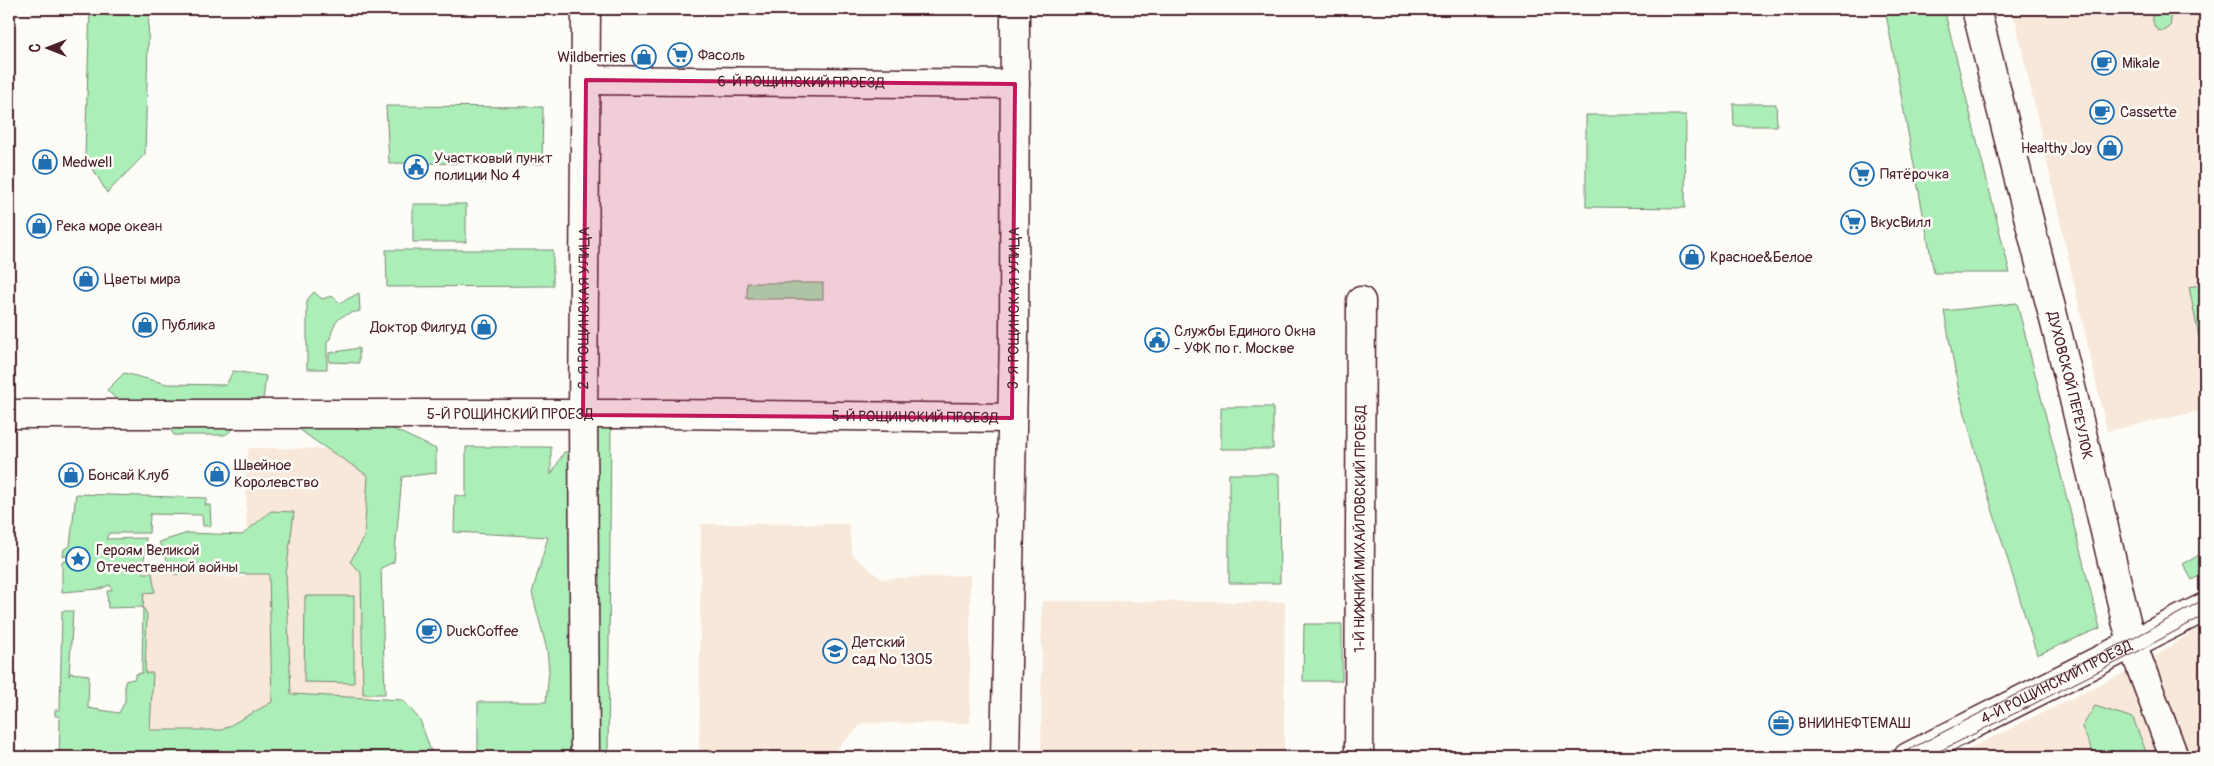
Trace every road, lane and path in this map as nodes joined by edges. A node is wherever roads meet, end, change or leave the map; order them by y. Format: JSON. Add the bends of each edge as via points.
{"nodes":[{"id":1,"x":586,"y":9,"type":"edge"},
{"id":2,"x":1015,"y":9,"type":"edge"},
{"id":3,"x":1976,"y":9,"type":"edge"},
{"id":4,"x":586,"y":80,"type":"junction"},
{"id":5,"x":1015,"y":84,"type":"junction"},
{"id":6,"x":1361,"y":301,"type":"dead end"},
{"id":7,"x":9,"y":414,"type":"edge"},
{"id":8,"x":583,"y":415,"type":"junction"},
{"id":9,"x":1012,"y":418,"type":"junction"},
{"id":10,"x":2205,"y":607,"type":"edge"},
{"id":11,"x":2132,"y":644,"type":"junction"},
{"id":12,"x":585,"y":757,"type":"edge"},
{"id":13,"x":1004,"y":757,"type":"edge"},
{"id":14,"x":1359,"y":757,"type":"edge"},
{"id":15,"x":1908,"y":757,"type":"edge"},
{"id":16,"x":2174,"y":757,"type":"edge"}],
"edges":[{"from":1,"to":4,"type":"street","name":"2-Я РОЩИНСКАЯ УЛИЦА"},
{"from":2,"to":5,"type":"street","name":"3-Я РОЩИНСКАЯ УЛИЦА"},
{"from":3,"to":11,"type":"street","name":"ДУХОВСКОЙ ПЕРЕУЛОК"},
{"from":4,"to":5,"type":"street","name":"6-Й РОЩИНСКИЙ ПРОЕЗД"},
{"from":4,"to":8,"type":"street","name":"2-Я РОЩИНСКАЯ УЛИЦА"},
{"from":5,"to":9,"type":"street","name":"3-Я РОЩИНСКАЯ УЛИЦА"},
{"from":6,"to":14,"type":"street","name":"1-Й НИЖНИЙ МИХАЙЛОВСКИЙ ПРОЕЗД"},
{"from":7,"to":8,"type":"street","name":"5-Й РОЩИНСКИЙ ПРОЕЗД"},
{"from":8,"to":9,"type":"street","name":"5-Й РОЩИНСКИЙ ПРОЕЗД"},
{"from":8,"to":12,"type":"street","name":"2-Я РОЩИНСКАЯ УЛИЦА"},
{"from":9,"to":13,"type":"street","name":"3-Я РОЩИНСКАЯ УЛИЦА"},
{"from":10,"to":11,"type":"street","name":"4-Й РОЩИНСКИЙ ПРОЕЗД"},
{"from":11,"to":15,"type":"street","name":"4-Й РОЩИНСКИЙ ПРОЕЗД"},
{"from":11,"to":16,"type":"street","name":"ДУХОВСКОЙ ПЕРЕУЛОК"}]}
